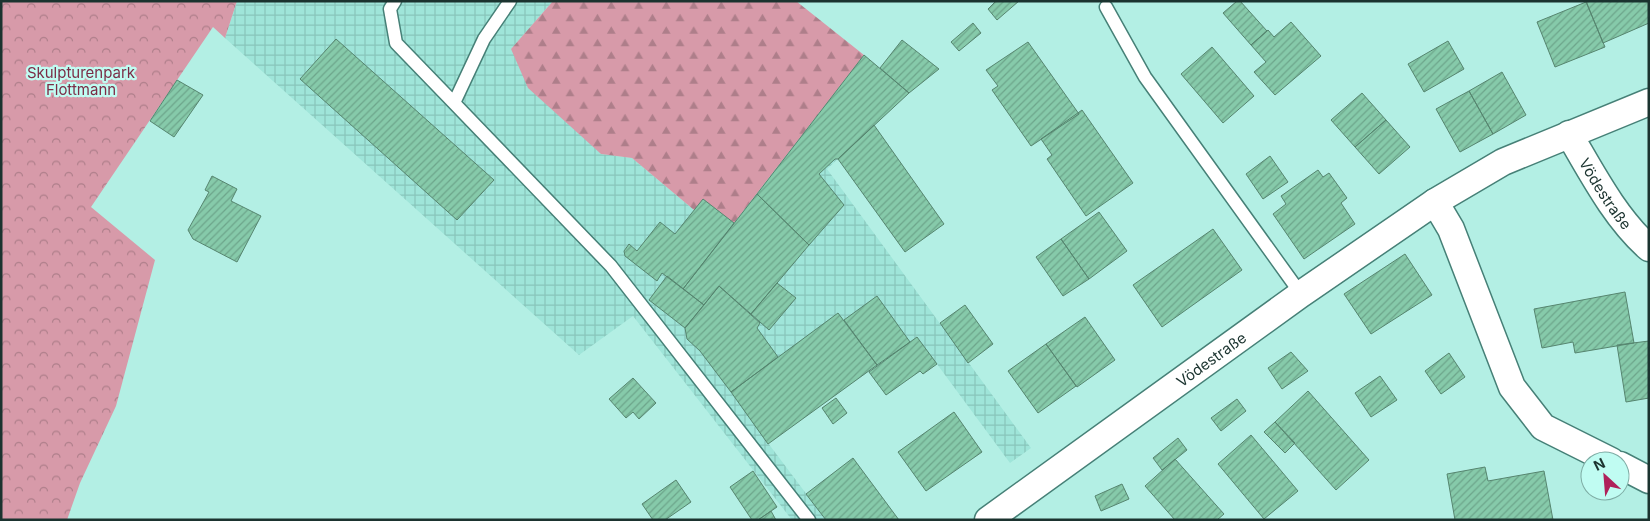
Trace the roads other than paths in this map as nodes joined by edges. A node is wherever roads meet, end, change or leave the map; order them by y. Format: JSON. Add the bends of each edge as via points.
{"nodes":[{"id":1,"x":395,"y":1,"type":"edge"},
{"id":2,"x":510,"y":1,"type":"edge"},
{"id":3,"x":1106,"y":7,"type":"dead end"},
{"id":4,"x":1649,"y":102,"type":"edge"},
{"id":5,"x":454,"y":103,"type":"junction"},
{"id":6,"x":1569,"y":134,"type":"junction"},
{"id":7,"x":1435,"y":202,"type":"junction"},
{"id":8,"x":1649,"y":248,"type":"edge"},
{"id":9,"x":1301,"y":294,"type":"junction"},
{"id":10,"x":1591,"y":451,"type":"edge"},
{"id":11,"x":1630,"y":470,"type":"edge"},
{"id":12,"x":1649,"y":480,"type":"edge"},
{"id":13,"x":809,"y":520,"type":"edge"},
{"id":14,"x":988,"y":520,"type":"edge"}],
"edges":[{"from":1,"to":5,"type":"lane","via":[[390,9],[396,43]]},
{"from":2,"to":5,"type":"lane","via":[[484,39]]},
{"from":3,"to":9,"type":"lane","via":[[1145,77]]},
{"from":4,"to":6,"type":"street","name":"Vödestraße"},
{"from":5,"to":13,"type":"lane","via":[[611,266]]},
{"from":6,"to":7,"type":"street","name":"Vödestraße","via":[[1503,162]]},
{"from":6,"to":8,"type":"street","name":"Vödestraße","via":[[1611,202],[1638,239]]},
{"from":7,"to":9,"type":"street","name":"Vödestraße"},
{"from":7,"to":10,"type":"street","via":[[1450,229],[1512,387],[1543,427]]},
{"from":9,"to":14,"type":"street","name":"Vödestraße"},
{"from":11,"to":12,"type":"street"}]}
